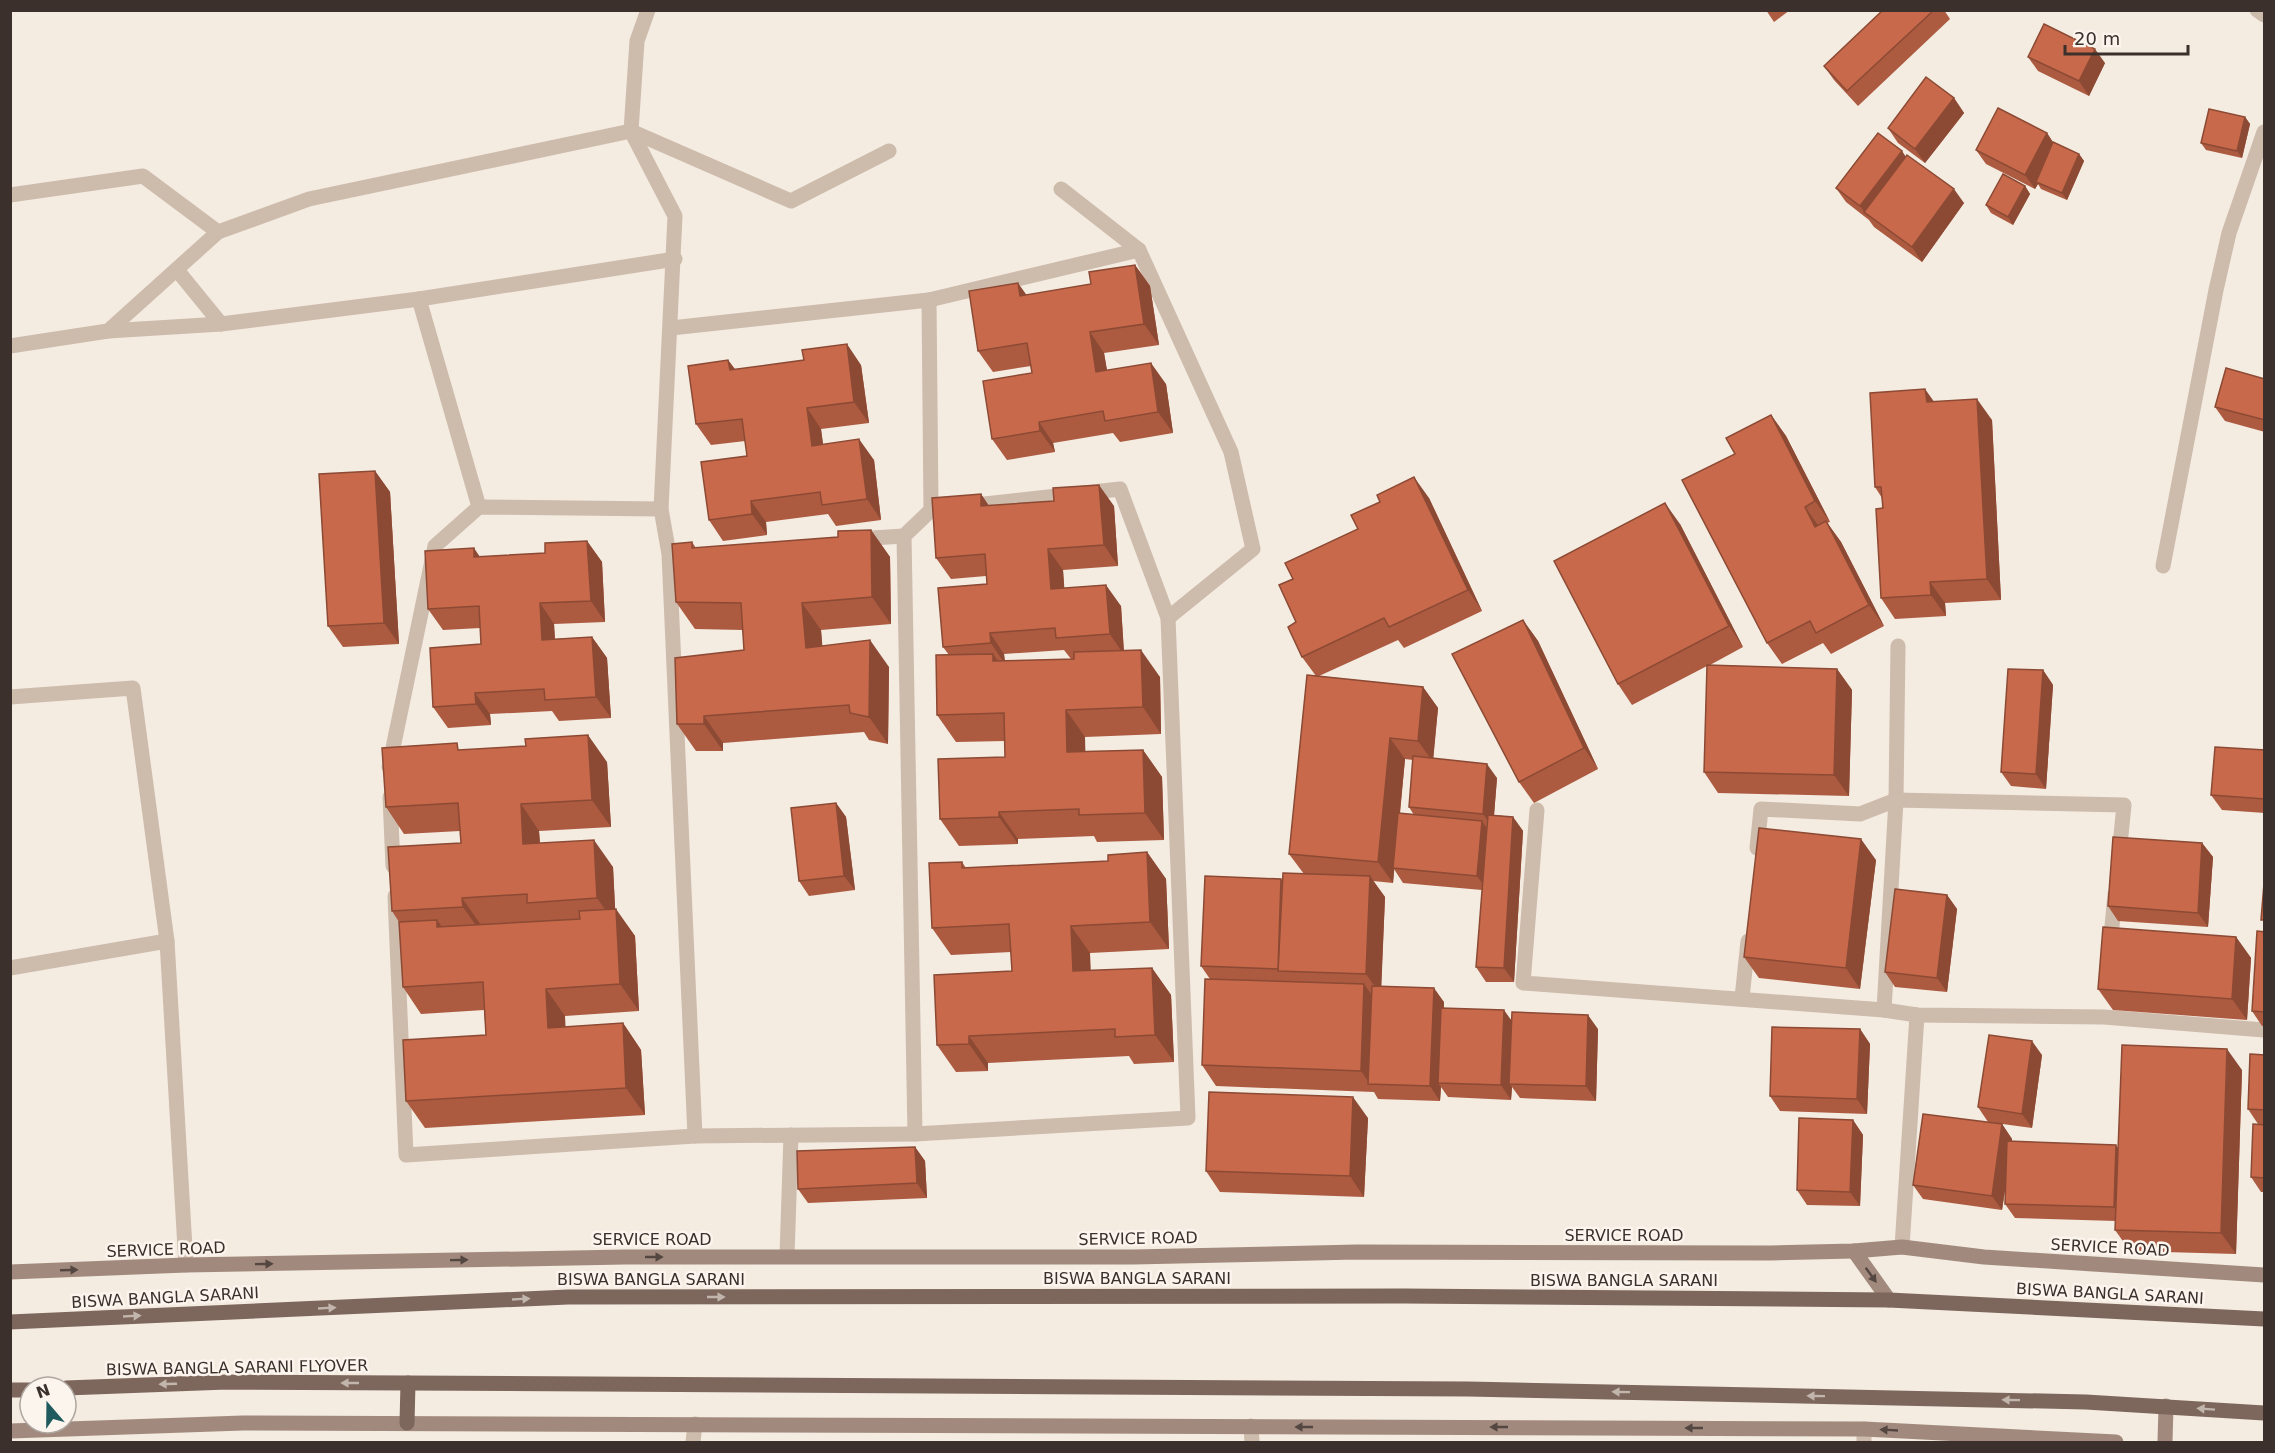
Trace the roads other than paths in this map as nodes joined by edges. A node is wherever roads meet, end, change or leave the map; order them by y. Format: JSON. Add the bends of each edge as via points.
{"nodes":[{"id":1,"x":648,"y":10,"type":"edge"},
{"id":2,"x":2257,"y":10,"type":"edge"},
{"id":3,"x":2265,"y":15,"type":"edge"},
{"id":4,"x":631,"y":131,"type":"junction"},
{"id":5,"x":2265,"y":132,"type":"edge"},
{"id":6,"x":889,"y":151,"type":"dead end"},
{"id":7,"x":1061,"y":189,"type":"dead end"},
{"id":8,"x":10,"y":195,"type":"edge"},
{"id":9,"x":218,"y":232,"type":"junction"},
{"id":10,"x":1139,"y":250,"type":"junction"},
{"id":11,"x":675,"y":259,"type":"junction"},
{"id":12,"x":177,"y":270,"type":"junction"},
{"id":13,"x":418,"y":299,"type":"junction"},
{"id":14,"x":929,"y":300,"type":"junction"},
{"id":15,"x":221,"y":324,"type":"junction"},
{"id":16,"x":671,"y":328,"type":"junction"},
{"id":17,"x":108,"y":331,"type":"junction"},
{"id":18,"x":10,"y":346,"type":"edge"},
{"id":19,"x":479,"y":507,"type":"junction"},
{"id":20,"x":661,"y":508,"type":"junction"},
{"id":21,"x":932,"y":510,"type":"junction"},
{"id":22,"x":904,"y":536,"type":"junction"},
{"id":23,"x":845,"y":540,"type":"edge"},
{"id":24,"x":2163,"y":566,"type":"dead end"},
{"id":25,"x":1168,"y":618,"type":"junction"},
{"id":26,"x":1898,"y":646,"type":"dead end"},
{"id":27,"x":10,"y":698,"type":"edge"},
{"id":28,"x":1896,"y":800,"type":"junction"},
{"id":29,"x":1537,"y":810,"type":"dead end"},
{"id":30,"x":1755,"y":868,"type":"edge"},
{"id":31,"x":1749,"y":927,"type":"edge"},
{"id":32,"x":167,"y":941,"type":"junction"},
{"id":33,"x":2109,"y":958,"type":"edge"},
{"id":34,"x":10,"y":968,"type":"edge"},
{"id":35,"x":1742,"y":998,"type":"junction"},
{"id":36,"x":1884,"y":1010,"type":"junction"},
{"id":37,"x":1917,"y":1015,"type":"junction"},
{"id":38,"x":2265,"y":1030,"type":"edge"},
{"id":39,"x":915,"y":1134,"type":"junction"},
{"id":40,"x":791,"y":1135,"type":"junction"},
{"id":41,"x":695,"y":1136,"type":"junction"},
{"id":42,"x":1902,"y":1247,"type":"junction"},
{"id":43,"x":1854,"y":1251,"type":"junction"},
{"id":44,"x":787,"y":1256,"type":"junction"},
{"id":45,"x":186,"y":1265,"type":"junction"},
{"id":46,"x":10,"y":1272,"type":"edge"},
{"id":47,"x":2265,"y":1275,"type":"edge"},
{"id":48,"x":1889,"y":1300,"type":"junction"},
{"id":49,"x":2265,"y":1319,"type":"edge"},
{"id":50,"x":10,"y":1322,"type":"edge"},
{"id":51,"x":408,"y":1383,"type":"junction"},
{"id":52,"x":78,"y":1388,"type":"edge"},
{"id":53,"x":2166,"y":1406,"type":"junction"},
{"id":54,"x":2265,"y":1413,"type":"edge"},
{"id":55,"x":407,"y":1423,"type":"junction"},
{"id":56,"x":695,"y":1424,"type":"junction"},
{"id":57,"x":1251,"y":1426,"type":"junction"},
{"id":58,"x":10,"y":1431,"type":"edge"},
{"id":59,"x":1864,"y":1436,"type":"edge"},
{"id":60,"x":693,"y":1443,"type":"edge"},
{"id":61,"x":1252,"y":1443,"type":"edge"},
{"id":62,"x":2116,"y":1443,"type":"edge"},
{"id":63,"x":2165,"y":1443,"type":"edge"}],
"edges":[{"from":1,"to":4,"type":"street","via":[[637,41]]},
{"from":2,"to":3,"type":"street"},
{"from":4,"to":6,"type":"street","via":[[791,201]]},
{"from":4,"to":9,"type":"street","via":[[309,199]]},
{"from":4,"to":11,"type":"street","via":[[675,216]]},
{"from":5,"to":24,"type":"street","via":[[2229,233]]},
{"from":7,"to":10,"type":"street"},
{"from":8,"to":9,"type":"street","via":[[143,176]]},
{"from":9,"to":12,"type":"street"},
{"from":10,"to":14,"type":"street"},
{"from":10,"to":25,"type":"street","via":[[1231,452],[1253,549]]},
{"from":11,"to":13,"type":"street"},
{"from":11,"to":16,"type":"street"},
{"from":12,"to":15,"type":"street"},
{"from":12,"to":17,"type":"street"},
{"from":13,"to":15,"type":"street"},
{"from":13,"to":19,"type":"street"},
{"from":14,"to":16,"type":"street"},
{"from":14,"to":21,"type":"street"},
{"from":15,"to":17,"type":"street"},
{"from":16,"to":20,"type":"street"},
{"from":17,"to":18,"type":"street"},
{"from":19,"to":20,"type":"street"},
{"from":19,"to":41,"type":"street","via":[[435,546],[389,764],[406,1155]]},
{"from":20,"to":41,"type":"street","via":[[675,554]]},
{"from":21,"to":22,"type":"street"},
{"from":21,"to":25,"type":"street","via":[[1120,489]]},
{"from":22,"to":23,"type":"street"},
{"from":22,"to":39,"type":"street"},
{"from":25,"to":39,"type":"street","via":[[1188,1118]]},
{"from":26,"to":28,"type":"street"},
{"from":27,"to":32,"type":"street","via":[[133,688]]},
{"from":28,"to":30,"type":"street","via":[[1860,814],[1761,809]]},
{"from":28,"to":33,"type":"street","via":[[2124,805]]},
{"from":28,"to":36,"type":"street"},
{"from":29,"to":35,"type":"street","via":[[1523,983]]},
{"from":31,"to":35,"type":"street"},
{"from":32,"to":34,"type":"street"},
{"from":32,"to":45,"type":"street"},
{"from":35,"to":36,"type":"street"},
{"from":36,"to":37,"type":"street"},
{"from":37,"to":38,"type":"street","via":[[2104,1011]]},
{"from":37,"to":42,"type":"street"},
{"from":39,"to":40,"type":"street"},
{"from":40,"to":41,"type":"street"},
{"from":40,"to":44,"type":"street"},
{"from":42,"to":43,"type":"street","name":"SERVICE ROAD"},
{"from":42,"to":47,"type":"street","name":"SERVICE ROAD","via":[[1984,1257]]},
{"from":43,"to":44,"type":"street","name":"SERVICE ROAD"},
{"from":43,"to":48,"type":"street","one_way":true},
{"from":45,"to":44,"type":"street","name":"SERVICE ROAD","one_way":true},
{"from":46,"to":45,"type":"street","name":"SERVICE ROAD","one_way":true},
{"from":48,"to":49,"type":"main road","name":"BISWA BANGLA SARANI"},
{"from":50,"to":48,"type":"main road","name":"BISWA BANGLA SARANI","one_way":true,"via":[[568,1297]]},
{"from":51,"to":52,"type":"main road","name":"BISWA BANGLA SARANI FLYOVER","one_way":true,"via":[[227,1382]]},
{"from":53,"to":51,"type":"main road","one_way":true,"via":[[1468,1389]]},
{"from":51,"to":55,"type":"main road"},
{"from":54,"to":53,"type":"main road","one_way":true},
{"from":53,"to":63,"type":"street"},
{"from":55,"to":56,"type":"street"},
{"from":55,"to":58,"type":"street","via":[[243,1423]]},
{"from":56,"to":57,"type":"street"},
{"from":56,"to":60,"type":"street"},
{"from":59,"to":57,"type":"street","one_way":true},
{"from":57,"to":61,"type":"street"},
{"from":62,"to":59,"type":"street","one_way":true}]}
